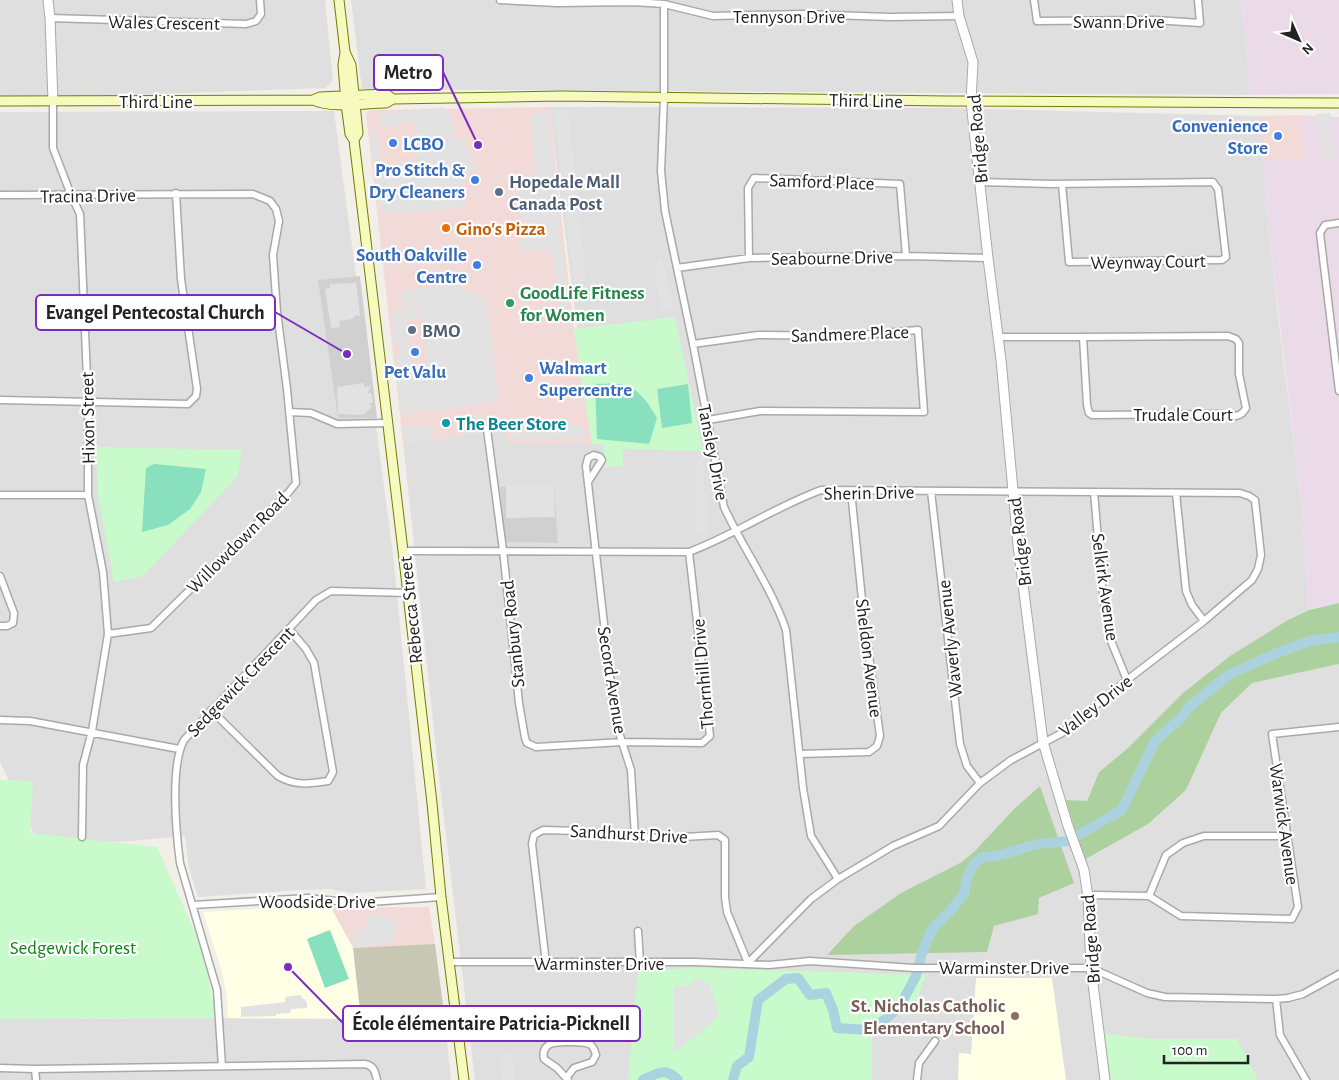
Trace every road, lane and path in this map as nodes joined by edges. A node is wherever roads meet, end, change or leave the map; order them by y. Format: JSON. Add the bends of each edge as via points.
{"nodes":[{"id":1,"x":48,"y":0,"type":"edge"},
{"id":2,"x":260,"y":0,"type":"edge"},
{"id":3,"x":339,"y":0,"type":"edge"},
{"id":4,"x":500,"y":0,"type":"edge"},
{"id":5,"x":957,"y":0,"type":"edge"},
{"id":6,"x":1034,"y":0,"type":"edge"},
{"id":7,"x":1198,"y":0,"type":"edge"},
{"id":8,"x":610,"y":1,"type":"edge"},
{"id":9,"x":664,"y":4,"type":"junction"},
{"id":10,"x":959,"y":16,"type":"junction"},
{"id":11,"x":50,"y":18,"type":"junction"},
{"id":12,"x":664,"y":98,"type":"junction"},
{"id":13,"x":350,"y":100,"type":"junction"},
{"id":14,"x":971,"y":101,"type":"junction"},
{"id":15,"x":0,"y":102,"type":"edge"},
{"id":16,"x":52,"y":102,"type":"junction"},
{"id":17,"x":1339,"y":103,"type":"edge"},
{"id":18,"x":980,"y":182,"type":"junction"},
{"id":19,"x":1062,"y":184,"type":"junction"},
{"id":20,"x":176,"y":193,"type":"junction"},
{"id":21,"x":0,"y":195,"type":"edge"},
{"id":22,"x":71,"y":195,"type":"junction"},
{"id":23,"x":1339,"y":223,"type":"edge"},
{"id":24,"x":906,"y":256,"type":"junction"},
{"id":25,"x":748,"y":258,"type":"junction"},
{"id":26,"x":988,"y":258,"type":"junction"},
{"id":27,"x":677,"y":268,"type":"junction"},
{"id":28,"x":999,"y":337,"type":"junction"},
{"id":29,"x":1083,"y":337,"type":"junction"},
{"id":30,"x":693,"y":344,"type":"junction"},
{"id":31,"x":1339,"y":388,"type":"edge"},
{"id":32,"x":0,"y":400,"type":"edge"},
{"id":33,"x":88,"y":401,"type":"junction"},
{"id":34,"x":289,"y":412,"type":"junction"},
{"id":35,"x":708,"y":420,"type":"junction"},
{"id":36,"x":387,"y":423,"type":"junction"},
{"id":37,"x":487,"y":430,"type":"dead end"},
{"id":38,"x":588,"y":482,"type":"dead end"},
{"id":39,"x":851,"y":491,"type":"junction"},
{"id":40,"x":931,"y":491,"type":"junction"},
{"id":41,"x":1013,"y":492,"type":"junction"},
{"id":42,"x":1094,"y":492,"type":"junction"},
{"id":43,"x":1176,"y":493,"type":"junction"},
{"id":44,"x":0,"y":495,"type":"edge"},
{"id":45,"x":88,"y":495,"type":"junction"},
{"id":46,"x":1255,"y":500,"type":"joint"},
{"id":47,"x":735,"y":530,"type":"junction"},
{"id":48,"x":503,"y":550,"type":"junction"},
{"id":49,"x":403,"y":551,"type":"junction"},
{"id":50,"x":596,"y":552,"type":"junction"},
{"id":51,"x":689,"y":552,"type":"junction"},
{"id":52,"x":0,"y":576,"type":"edge"},
{"id":53,"x":408,"y":593,"type":"junction"},
{"id":54,"x":1204,"y":621,"type":"junction"},
{"id":55,"x":0,"y":626,"type":"edge"},
{"id":56,"x":289,"y":629,"type":"junction"},
{"id":57,"x":108,"y":634,"type":"junction"},
{"id":58,"x":1127,"y":680,"type":"junction"},
{"id":59,"x":212,"y":710,"type":"junction"},
{"id":60,"x":0,"y":720,"type":"edge"},
{"id":61,"x":1339,"y":727,"type":"edge"},
{"id":62,"x":92,"y":731,"type":"junction"},
{"id":63,"x":623,"y":742,"type":"junction"},
{"id":64,"x":1043,"y":742,"type":"junction"},
{"id":65,"x":179,"y":749,"type":"junction"},
{"id":66,"x":800,"y":754,"type":"junction"},
{"id":67,"x":980,"y":783,"type":"junction"},
{"id":68,"x":1286,"y":836,"type":"junction"},
{"id":69,"x":82,"y":837,"type":"dead end"},
{"id":70,"x":635,"y":837,"type":"junction"},
{"id":71,"x":838,"y":879,"type":"junction"},
{"id":72,"x":1149,"y":896,"type":"junction"},
{"id":73,"x":441,"y":897,"type":"junction"},
{"id":74,"x":1088,"y":897,"type":"junction"},
{"id":75,"x":193,"y":905,"type":"junction"},
{"id":76,"x":638,"y":931,"type":"dead end"},
{"id":77,"x":450,"y":962,"type":"junction"},
{"id":78,"x":546,"y":963,"type":"junction"},
{"id":79,"x":640,"y":963,"type":"junction"},
{"id":80,"x":748,"y":963,"type":"junction"},
{"id":81,"x":1091,"y":968,"type":"junction"},
{"id":82,"x":1339,"y":974,"type":"edge"},
{"id":83,"x":1276,"y":999,"type":"junction"},
{"id":84,"x":935,"y":1041,"type":"dead end"},
{"id":85,"x":222,"y":1066,"type":"junction"},
{"id":86,"x":0,"y":1068,"type":"edge"},
{"id":87,"x":35,"y":1068,"type":"junction"},
{"id":88,"x":568,"y":1079,"type":"edge"},
{"id":89,"x":36,"y":1080,"type":"edge"},
{"id":90,"x":377,"y":1080,"type":"edge"},
{"id":91,"x":464,"y":1080,"type":"edge"},
{"id":92,"x":917,"y":1080,"type":"edge"},
{"id":93,"x":1106,"y":1080,"type":"edge"},
{"id":94,"x":1306,"y":1080,"type":"edge"}],
"edges":[{"from":1,"to":11,"type":"street","name":"Hixon Street"},
{"from":2,"to":11,"type":"street","name":"Wales Crescent","via":[[261,14],[256,21],[246,24]]},
{"from":3,"to":13,"type":"main road","name":"Rebecca Street","via":[[345,52],[351,65]]},
{"from":4,"to":8,"type":"street","name":"Tennyson Drive"},
{"from":5,"to":10,"type":"street","name":"Bridge Road"},
{"from":6,"to":7,"type":"street","name":"Swann Drive","via":[[1037,21],[1200,23]]},
{"from":8,"to":9,"type":"street","name":"Tennyson Drive"},
{"from":9,"to":10,"type":"street","name":"Tennyson Drive","via":[[713,16]]},
{"from":9,"to":12,"type":"street","name":"Tansley Drive"},
{"from":10,"to":14,"type":"street","name":"Bridge Road","via":[[973,62]]},
{"from":11,"to":16,"type":"street","name":"Hixon Street"},
{"from":12,"to":13,"type":"main road","name":"Third Line","via":[[393,99],[386,94]]},
{"from":12,"to":14,"type":"main road","name":"Third Line"},
{"from":12,"to":27,"type":"street","name":"Tansley Drive","via":[[661,171],[665,211]]},
{"from":13,"to":16,"type":"main road","name":"Third Line","via":[[322,104],[313,100]]},
{"from":13,"to":36,"type":"main road","name":"Rebecca Street","via":[[350,134],[354,140]]},
{"from":14,"to":17,"type":"main road","name":"Third Line"},
{"from":14,"to":18,"type":"street","name":"Bridge Road"},
{"from":15,"to":16,"type":"main road","name":"Third Line"},
{"from":16,"to":22,"type":"street","name":"Hixon Street","via":[[53,148]]},
{"from":18,"to":19,"type":"street","name":"Weynway Court"},
{"from":18,"to":26,"type":"street","name":"Bridge Road"},
{"from":19,"to":19,"type":"street","name":"Weynway Court","via":[[1213,182],[1218,189],[1226,257],[1222,260],[1069,262]]},
{"from":20,"to":22,"type":"street","name":"Tracina Drive"},
{"from":20,"to":33,"type":"street","via":[[181,279],[196,396],[188,404]]},
{"from":20,"to":34,"type":"street","name":"Willowdown Road","via":[[253,194],[270,201],[276,209],[279,220],[273,255]]},
{"from":21,"to":22,"type":"street","name":"Tracina Drive"},
{"from":22,"to":33,"type":"street","name":"Hixon Street","via":[[80,214]]},
{"from":23,"to":31,"type":"street","via":[[1325,226],[1320,233]]},
{"from":24,"to":25,"type":"street","name":"Seabourne Drive"},
{"from":24,"to":25,"type":"street","name":"Samford Place","via":[[900,184],[754,178],[748,188]]},
{"from":24,"to":26,"type":"street","name":"Seabourne Drive"},
{"from":25,"to":27,"type":"street","name":"Seabourne Drive"},
{"from":26,"to":28,"type":"street","name":"Bridge Road"},
{"from":27,"to":30,"type":"street","name":"Tansley Drive"},
{"from":28,"to":29,"type":"street","name":"Trudale Court"},
{"from":28,"to":41,"type":"street","name":"Bridge Road"},
{"from":29,"to":29,"type":"street","name":"Trudale Court","via":[[1087,405],[1092,415],[1222,414],[1237,417],[1246,408],[1236,338]]},
{"from":30,"to":35,"type":"street","name":"Tansley Drive"},
{"from":30,"to":35,"type":"street","name":"Sandmere Place","via":[[758,335],[848,336],[918,330],[924,412],[760,411]]},
{"from":32,"to":33,"type":"street"},
{"from":33,"to":45,"type":"street","name":"Hixon Street"},
{"from":34,"to":36,"type":"street","via":[[311,413],[337,424]]},
{"from":34,"to":57,"type":"street","name":"Willowdown Road","via":[[296,483],[288,493],[151,628]]},
{"from":35,"to":47,"type":"street","name":"Tansley Drive","via":[[724,507]]},
{"from":36,"to":49,"type":"main road","name":"Rebecca Street"},
{"from":37,"to":48,"type":"street","name":"Stanbury Road"},
{"from":38,"to":50,"type":"street","name":"Secord Avenue"},
{"from":39,"to":40,"type":"street","name":"Sherin Drive"},
{"from":39,"to":47,"type":"street","name":"Sherin Drive","via":[[821,490]]},
{"from":39,"to":66,"type":"street","name":"Sheldon Avenue","via":[[880,736],[877,746],[869,752]]},
{"from":40,"to":41,"type":"street","name":"Sherin Drive"},
{"from":40,"to":67,"type":"street","name":"Waverly Avenue","via":[[960,744],[967,766]]},
{"from":41,"to":42,"type":"street","name":"Sherin Drive"},
{"from":41,"to":64,"type":"street","name":"Bridge Road"},
{"from":42,"to":43,"type":"street","name":"Sherin Drive"},
{"from":42,"to":58,"type":"street","name":"Selkirk Avenue","via":[[1108,636]]},
{"from":43,"to":46,"type":"street","name":"Sherin Drive","via":[[1240,493]]},
{"from":43,"to":54,"type":"street","via":[[1186,591]]},
{"from":44,"to":45,"type":"street"},
{"from":45,"to":57,"type":"street","name":"Hixon Street","via":[[103,572]]},
{"from":46,"to":54,"type":"street","name":"Valley Drive","via":[[1261,555],[1258,568],[1252,580]]},
{"from":47,"to":51,"type":"street","name":"Sherin Drive"},
{"from":47,"to":66,"type":"street","name":"Tansley Drive","via":[[762,577],[786,630]]},
{"from":48,"to":49,"type":"street","name":"Sherin Drive"},
{"from":48,"to":50,"type":"street","name":"Sherin Drive"},
{"from":48,"to":63,"type":"street","name":"Stanbury Road","via":[[519,703],[527,744],[536,747]]},
{"from":49,"to":53,"type":"main road","name":"Rebecca Street"},
{"from":50,"to":51,"type":"street","name":"Sherin Drive"},
{"from":50,"to":63,"type":"street","name":"Secord Avenue","via":[[615,720]]},
{"from":51,"to":63,"type":"street","name":"Thornhill Drive","via":[[710,736],[702,743]]},
{"from":52,"to":55,"type":"street","via":[[14,613],[13,623]]},
{"from":53,"to":56,"type":"street","name":"Sedgewick Crescent","via":[[331,591],[316,600]]},
{"from":53,"to":73,"type":"main road","name":"Rebecca Street"},
{"from":54,"to":58,"type":"street","name":"Valley Drive"},
{"from":56,"to":59,"type":"street","name":"Sedgewick Crescent"},
{"from":56,"to":59,"type":"street","via":[[314,663],[333,772],[328,780],[304,784],[288,782],[278,776]]},
{"from":57,"to":62,"type":"street","name":"Hixon Street"},
{"from":58,"to":64,"type":"street","name":"Valley Drive","via":[[1062,733]]},
{"from":59,"to":65,"type":"street","name":"Sedgewick Crescent"},
{"from":60,"to":62,"type":"street","via":[[30,720]]},
{"from":61,"to":68,"type":"street","name":"Warwick Avenue","via":[[1272,734]]},
{"from":62,"to":65,"type":"street"},
{"from":62,"to":69,"type":"street","name":"Hixon Street","via":[[83,765]]},
{"from":63,"to":70,"type":"street","name":"Secord Avenue","via":[[631,770]]},
{"from":64,"to":67,"type":"street","name":"Valley Drive"},
{"from":64,"to":74,"type":"street","name":"Bridge Road","via":[[1084,870]]},
{"from":65,"to":75,"type":"street","name":"Sedgewick Crescent","via":[[175,772],[178,846]]},
{"from":66,"to":71,"type":"street","name":"Tansley Drive","via":[[811,836]]},
{"from":67,"to":71,"type":"street","name":"Valley Drive","via":[[939,826],[892,846]]},
{"from":68,"to":72,"type":"street","via":[[1204,836],[1183,843],[1166,855]]},
{"from":68,"to":72,"type":"street","name":"Warwick Avenue","via":[[1298,907],[1292,919],[1181,916]]},
{"from":70,"to":78,"type":"street","name":"Sandhurst Drive","via":[[579,831],[543,830],[534,834],[532,844]]},
{"from":70,"to":80,"type":"street","name":"Sandhurst Drive","via":[[723,837],[727,912]]},
{"from":71,"to":80,"type":"street","via":[[811,899]]},
{"from":72,"to":74,"type":"street"},
{"from":73,"to":75,"type":"street","name":"Woodside Drive","via":[[356,903],[308,898]]},
{"from":73,"to":77,"type":"main road","name":"Rebecca Street"},
{"from":74,"to":81,"type":"street","name":"Bridge Road"},
{"from":75,"to":85,"type":"street","name":"Sedgewick Crescent","via":[[217,990]]},
{"from":76,"to":79,"type":"street"},
{"from":77,"to":78,"type":"street","name":"Warminster Drive"},
{"from":77,"to":91,"type":"main road","name":"Rebecca Street"},
{"from":78,"to":79,"type":"street","name":"Warminster Drive"},
{"from":79,"to":80,"type":"street","name":"Warminster Drive"},
{"from":80,"to":81,"type":"street","name":"Warminster Drive","via":[[769,965],[810,961],[914,968]]},
{"from":81,"to":83,"type":"street","name":"Warminster Drive","via":[[1147,993],[1164,996]]},
{"from":81,"to":93,"type":"street","name":"Bridge Road"},
{"from":82,"to":83,"type":"street","name":"Warminster Drive","via":[[1303,994]]},
{"from":83,"to":94,"type":"street","via":[[1280,1035]]},
{"from":84,"to":92,"type":"street","via":[[919,1063]]},
{"from":85,"to":87,"type":"street"},
{"from":85,"to":90,"type":"street","via":[[365,1064],[371,1065]]},
{"from":86,"to":87,"type":"street"},
{"from":87,"to":89,"type":"street"},
{"from":88,"to":88,"type":"street","via":[[574,1068],[592,1062],[596,1056],[588,1043],[553,1042],[545,1047],[544,1059]]}]}
